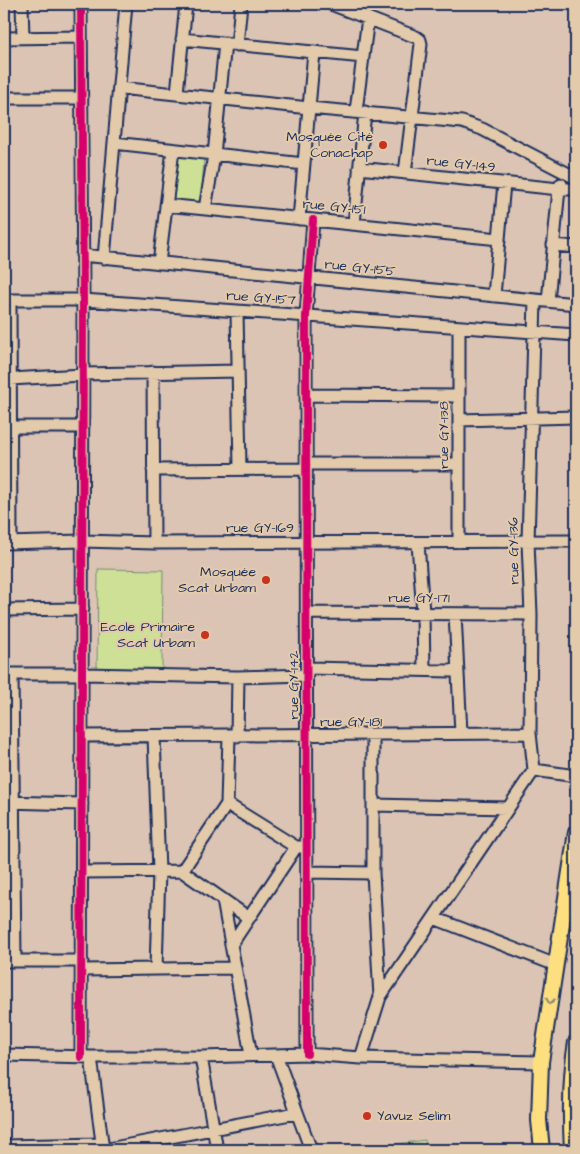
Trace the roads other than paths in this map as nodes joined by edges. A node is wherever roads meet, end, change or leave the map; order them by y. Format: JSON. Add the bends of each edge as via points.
{"nodes":[{"id":1,"x":22,"y":4,"type":"edge"},
{"id":2,"x":81,"y":4,"type":"edge"},
{"id":3,"x":126,"y":4,"type":"edge"},
{"id":4,"x":186,"y":4,"type":"edge"},
{"id":5,"x":241,"y":4,"type":"edge"},
{"id":6,"x":331,"y":4,"type":"edge"},
{"id":7,"x":368,"y":18,"type":"junction"},
{"id":8,"x":23,"y":37,"type":"junction"},
{"id":9,"x":81,"y":37,"type":"junction"},
{"id":10,"x":4,"y":38,"type":"edge"},
{"id":11,"x":182,"y":39,"type":"junction"},
{"id":12,"x":226,"y":43,"type":"junction"},
{"id":13,"x":238,"y":45,"type":"junction"},
{"id":14,"x":314,"y":52,"type":"junction"},
{"id":15,"x":363,"y":57,"type":"junction"},
{"id":16,"x":119,"y":88,"type":"junction"},
{"id":17,"x":177,"y":93,"type":"junction"},
{"id":18,"x":4,"y":98,"type":"edge"},
{"id":19,"x":82,"y":98,"type":"junction"},
{"id":20,"x":219,"y":98,"type":"junction"},
{"id":21,"x":309,"y":108,"type":"junction"},
{"id":22,"x":360,"y":112,"type":"junction"},
{"id":23,"x":412,"y":117,"type":"junction"},
{"id":24,"x":114,"y":143,"type":"junction"},
{"id":25,"x":173,"y":150,"type":"junction"},
{"id":26,"x":214,"y":155,"type":"junction"},
{"id":27,"x":304,"y":164,"type":"junction"},
{"id":28,"x":360,"y":168,"type":"junction"},
{"id":29,"x":405,"y":173,"type":"junction"},
{"id":30,"x":571,"y":176,"type":"edge"},
{"id":31,"x":504,"y":183,"type":"junction"},
{"id":32,"x":559,"y":189,"type":"junction"},
{"id":33,"x":576,"y":189,"type":"edge"},
{"id":34,"x":166,"y":205,"type":"junction"},
{"id":35,"x":205,"y":209,"type":"junction"},
{"id":36,"x":299,"y":219,"type":"junction"},
{"id":37,"x":313,"y":220,"type":"junction"},
{"id":38,"x":354,"y":224,"type":"junction"},
{"id":39,"x":499,"y":240,"type":"junction"},
{"id":40,"x":553,"y":245,"type":"junction"},
{"id":41,"x":576,"y":247,"type":"edge"},
{"id":42,"x":82,"y":255,"type":"junction"},
{"id":43,"x":104,"y":258,"type":"junction"},
{"id":44,"x":159,"y":263,"type":"junction"},
{"id":45,"x":309,"y":278,"type":"junction"},
{"id":46,"x":494,"y":296,"type":"junction"},
{"id":47,"x":7,"y":300,"type":"edge"},
{"id":48,"x":83,"y":300,"type":"junction"},
{"id":49,"x":535,"y":300,"type":"junction"},
{"id":50,"x":548,"y":301,"type":"junction"},
{"id":51,"x":576,"y":304,"type":"edge"},
{"id":52,"x":237,"y":311,"type":"junction"},
{"id":53,"x":306,"y":316,"type":"junction"},
{"id":54,"x":459,"y":328,"type":"junction"},
{"id":55,"x":534,"y":332,"type":"junction"},
{"id":56,"x":576,"y":335,"type":"edge"},
{"id":57,"x":238,"y":371,"type":"junction"},
{"id":58,"x":153,"y":372,"type":"junction"},
{"id":59,"x":83,"y":374,"type":"junction"},
{"id":60,"x":10,"y":379,"type":"junction"},
{"id":61,"x":306,"y":395,"type":"junction"},
{"id":62,"x":459,"y":396,"type":"junction"},
{"id":63,"x":576,"y":417,"type":"edge"},
{"id":64,"x":531,"y":418,"type":"junction"},
{"id":65,"x":459,"y":420,"type":"junction"},
{"id":66,"x":7,"y":427,"type":"edge"},
{"id":67,"x":83,"y":427,"type":"junction"},
{"id":68,"x":459,"y":464,"type":"junction"},
{"id":69,"x":306,"y":466,"type":"junction"},
{"id":70,"x":240,"y":469,"type":"junction"},
{"id":71,"x":153,"y":470,"type":"junction"},
{"id":72,"x":83,"y":541,"type":"junction"},
{"id":73,"x":576,"y":541,"type":"edge"},
{"id":74,"x":418,"y":542,"type":"junction"},
{"id":75,"x":459,"y":542,"type":"junction"},
{"id":76,"x":528,"y":542,"type":"junction"},
{"id":77,"x":7,"y":543,"type":"edge"},
{"id":78,"x":154,"y":543,"type":"junction"},
{"id":79,"x":306,"y":543,"type":"junction"},
{"id":80,"x":82,"y":609,"type":"junction"},
{"id":81,"x":4,"y":610,"type":"edge"},
{"id":82,"x":307,"y":613,"type":"junction"},
{"id":83,"x":423,"y":613,"type":"junction"},
{"id":84,"x":455,"y":614,"type":"junction"},
{"id":85,"x":531,"y":614,"type":"junction"},
{"id":86,"x":457,"y":668,"type":"junction"},
{"id":87,"x":424,"y":670,"type":"junction"},
{"id":88,"x":307,"y":672,"type":"junction"},
{"id":89,"x":8,"y":674,"type":"edge"},
{"id":90,"x":82,"y":674,"type":"junction"},
{"id":91,"x":238,"y":677,"type":"junction"},
{"id":92,"x":461,"y":733,"type":"junction"},
{"id":93,"x":530,"y":733,"type":"junction"},
{"id":94,"x":307,"y":734,"type":"junction"},
{"id":95,"x":373,"y":734,"type":"junction"},
{"id":96,"x":82,"y":736,"type":"junction"},
{"id":97,"x":154,"y":736,"type":"junction"},
{"id":98,"x":233,"y":736,"type":"junction"},
{"id":99,"x":8,"y":741,"type":"edge"},
{"id":100,"x":534,"y":770,"type":"junction"},
{"id":101,"x":576,"y":776,"type":"edge"},
{"id":102,"x":9,"y":802,"type":"edge"},
{"id":103,"x":82,"y":804,"type":"junction"},
{"id":104,"x":227,"y":804,"type":"junction"},
{"id":105,"x":373,"y":805,"type":"junction"},
{"id":106,"x":508,"y":808,"type":"junction"},
{"id":107,"x":576,"y":832,"type":"edge"},
{"id":108,"x":302,"y":848,"type":"junction"},
{"id":109,"x":159,"y":871,"type":"junction"},
{"id":110,"x":182,"y":871,"type":"junction"},
{"id":111,"x":82,"y":872,"type":"junction"},
{"id":112,"x":307,"y":872,"type":"junction"},
{"id":113,"x":373,"y":873,"type":"junction"},
{"id":114,"x":9,"y":878,"type":"edge"},
{"id":115,"x":223,"y":900,"type":"junction"},
{"id":116,"x":249,"y":918,"type":"junction"},
{"id":117,"x":434,"y":918,"type":"junction"},
{"id":118,"x":231,"y":944,"type":"junction"},
{"id":119,"x":10,"y":961,"type":"edge"},
{"id":120,"x":556,"y":965,"type":"junction"},
{"id":121,"x":82,"y":966,"type":"junction"},
{"id":122,"x":235,"y":968,"type":"junction"},
{"id":123,"x":156,"y":969,"type":"junction"},
{"id":124,"x":380,"y":997,"type":"junction"},
{"id":125,"x":576,"y":1042,"type":"edge"},
{"id":126,"x":307,"y":1054,"type":"junction"},
{"id":127,"x":4,"y":1055,"type":"edge"},
{"id":128,"x":251,"y":1055,"type":"junction"},
{"id":129,"x":276,"y":1055,"type":"junction"},
{"id":130,"x":86,"y":1057,"type":"junction"},
{"id":131,"x":201,"y":1057,"type":"junction"},
{"id":132,"x":361,"y":1058,"type":"junction"},
{"id":133,"x":575,"y":1058,"type":"edge"},
{"id":134,"x":541,"y":1062,"type":"junction"},
{"id":135,"x":296,"y":1113,"type":"junction"},
{"id":136,"x":573,"y":1116,"type":"edge"},
{"id":137,"x":213,"y":1129,"type":"junction"},
{"id":138,"x":4,"y":1146,"type":"edge"},
{"id":139,"x":25,"y":1148,"type":"edge"},
{"id":140,"x":103,"y":1148,"type":"edge"},
{"id":141,"x":217,"y":1150,"type":"edge"},
{"id":142,"x":311,"y":1150,"type":"edge"},
{"id":143,"x":542,"y":1150,"type":"edge"},
{"id":144,"x":572,"y":1150,"type":"edge"}],
"edges":[{"from":1,"to":8,"type":"street"},
{"from":2,"to":9,"type":"street"},
{"from":3,"to":16,"type":"street"},
{"from":4,"to":11,"type":"street"},
{"from":5,"to":13,"type":"street"},
{"from":6,"to":7,"type":"street"},
{"from":7,"to":15,"type":"street"},
{"from":7,"to":23,"type":"street","via":[[420,40]]},
{"from":8,"to":9,"type":"street"},
{"from":8,"to":10,"type":"street"},
{"from":9,"to":19,"type":"street"},
{"from":11,"to":12,"type":"street"},
{"from":11,"to":17,"type":"street"},
{"from":12,"to":13,"type":"street"},
{"from":12,"to":20,"type":"street"},
{"from":13,"to":14,"type":"street"},
{"from":14,"to":15,"type":"street"},
{"from":14,"to":21,"type":"street"},
{"from":15,"to":22,"type":"street"},
{"from":16,"to":17,"type":"street"},
{"from":16,"to":24,"type":"street"},
{"from":17,"to":20,"type":"street"},
{"from":18,"to":19,"type":"street"},
{"from":19,"to":42,"type":"street"},
{"from":20,"to":21,"type":"street"},
{"from":20,"to":26,"type":"street"},
{"from":21,"to":22,"type":"street"},
{"from":21,"to":27,"type":"street"},
{"from":22,"to":23,"type":"street"},
{"from":22,"to":28,"type":"street"},
{"from":23,"to":29,"type":"street"},
{"from":23,"to":30,"type":"street","via":[[462,122],[482,129]]},
{"from":24,"to":25,"type":"street"},
{"from":24,"to":43,"type":"street"},
{"from":25,"to":26,"type":"street"},
{"from":25,"to":34,"type":"street"},
{"from":26,"to":27,"type":"street"},
{"from":26,"to":35,"type":"street"},
{"from":27,"to":36,"type":"street"},
{"from":28,"to":29,"type":"street","name":"rue GY-149"},
{"from":28,"to":38,"type":"street"},
{"from":29,"to":31,"type":"street","name":"rue GY-149"},
{"from":30,"to":32,"type":"street"},
{"from":31,"to":32,"type":"street","name":"rue GY-149"},
{"from":31,"to":39,"type":"street"},
{"from":32,"to":33,"type":"street","name":"rue GY-149"},
{"from":32,"to":40,"type":"street"},
{"from":34,"to":35,"type":"street","name":"rue GY-151"},
{"from":34,"to":44,"type":"street"},
{"from":35,"to":36,"type":"street","name":"rue GY-151"},
{"from":36,"to":37,"type":"street","name":"rue GY-151"},
{"from":37,"to":38,"type":"street","name":"rue GY-151"},
{"from":37,"to":45,"type":"street","name":"rue GY-142"},
{"from":38,"to":39,"type":"street","name":"rue GY-151"},
{"from":39,"to":46,"type":"street"},
{"from":40,"to":41,"type":"street"},
{"from":40,"to":50,"type":"street"},
{"from":42,"to":43,"type":"street","name":"rue GY-155"},
{"from":42,"to":48,"type":"street"},
{"from":43,"to":44,"type":"street","name":"rue GY-155"},
{"from":44,"to":45,"type":"street","name":"rue GY-155"},
{"from":45,"to":46,"type":"street","name":"rue GY-155"},
{"from":45,"to":53,"type":"street","name":"rue GY-142"},
{"from":46,"to":49,"type":"street","name":"rue GY-155"},
{"from":47,"to":48,"type":"street","name":"rue GY-157"},
{"from":47,"to":60,"type":"street"},
{"from":48,"to":52,"type":"street","name":"rue GY-157"},
{"from":48,"to":59,"type":"street"},
{"from":49,"to":50,"type":"street","name":"rue GY-155"},
{"from":49,"to":55,"type":"street","name":"rue GY-136"},
{"from":50,"to":51,"type":"street","name":"rue GY-155"},
{"from":52,"to":53,"type":"street","name":"rue GY-157"},
{"from":52,"to":57,"type":"street"},
{"from":53,"to":54,"type":"street","name":"rue GY-157"},
{"from":53,"to":61,"type":"street","name":"rue GY-142"},
{"from":54,"to":55,"type":"street","name":"rue GY-157"},
{"from":54,"to":62,"type":"street","name":"rue GY-138"},
{"from":55,"to":56,"type":"street","name":"rue GY-157"},
{"from":55,"to":64,"type":"street","name":"rue GY-136"},
{"from":57,"to":58,"type":"street"},
{"from":57,"to":70,"type":"street"},
{"from":58,"to":59,"type":"street"},
{"from":58,"to":71,"type":"street"},
{"from":59,"to":60,"type":"street"},
{"from":59,"to":67,"type":"street"},
{"from":60,"to":66,"type":"street"},
{"from":61,"to":62,"type":"street"},
{"from":61,"to":69,"type":"street","name":"rue GY-142"},
{"from":62,"to":65,"type":"street","name":"rue GY-138"},
{"from":63,"to":64,"type":"street"},
{"from":64,"to":65,"type":"street"},
{"from":64,"to":76,"type":"street","name":"rue GY-136"},
{"from":65,"to":68,"type":"street","name":"rue GY-138"},
{"from":66,"to":67,"type":"street"},
{"from":66,"to":77,"type":"street"},
{"from":67,"to":72,"type":"street"},
{"from":68,"to":69,"type":"street"},
{"from":68,"to":75,"type":"street","name":"rue GY-138"},
{"from":69,"to":70,"type":"street"},
{"from":69,"to":79,"type":"street","name":"rue GY-142"},
{"from":70,"to":71,"type":"street"},
{"from":71,"to":78,"type":"street"},
{"from":72,"to":77,"type":"street","name":"rue GY-169"},
{"from":72,"to":78,"type":"street","name":"rue GY-169"},
{"from":72,"to":80,"type":"street"},
{"from":73,"to":76,"type":"street","name":"rue GY-169"},
{"from":74,"to":75,"type":"street","name":"rue GY-169"},
{"from":74,"to":79,"type":"street","name":"rue GY-169"},
{"from":74,"to":83,"type":"street"},
{"from":75,"to":76,"type":"street","name":"rue GY-169"},
{"from":76,"to":85,"type":"street","name":"rue GY-136"},
{"from":78,"to":79,"type":"street","name":"rue GY-169"},
{"from":79,"to":82,"type":"street","name":"rue GY-142"},
{"from":80,"to":81,"type":"street"},
{"from":80,"to":90,"type":"street"},
{"from":82,"to":83,"type":"street","name":"rue GY-171"},
{"from":82,"to":88,"type":"street","name":"rue GY-142"},
{"from":83,"to":84,"type":"street","name":"rue GY-171"},
{"from":83,"to":87,"type":"street"},
{"from":84,"to":85,"type":"street","name":"rue GY-171"},
{"from":84,"to":86,"type":"street"},
{"from":85,"to":93,"type":"street","name":"rue GY-136"},
{"from":86,"to":87,"type":"street","via":[[452,671]]},
{"from":86,"to":92,"type":"street"},
{"from":87,"to":88,"type":"street"},
{"from":88,"to":91,"type":"street"},
{"from":88,"to":94,"type":"street","name":"rue GY-142"},
{"from":89,"to":90,"type":"street"},
{"from":89,"to":99,"type":"street"},
{"from":90,"to":91,"type":"street"},
{"from":90,"to":96,"type":"street"},
{"from":91,"to":98,"type":"street"},
{"from":92,"to":93,"type":"street","name":"rue GY-181"},
{"from":92,"to":95,"type":"street","name":"rue GY-181"},
{"from":93,"to":100,"type":"street","name":"rue GY-136"},
{"from":94,"to":95,"type":"street","name":"rue GY-181"},
{"from":94,"to":98,"type":"street","name":"rue GY-181"},
{"from":94,"to":108,"type":"street","name":"rue GY-142"},
{"from":95,"to":105,"type":"street"},
{"from":96,"to":97,"type":"street","name":"rue GY-181"},
{"from":96,"to":103,"type":"street"},
{"from":97,"to":98,"type":"street","name":"rue GY-181"},
{"from":97,"to":109,"type":"street"},
{"from":98,"to":104,"type":"street"},
{"from":99,"to":102,"type":"street"},
{"from":100,"to":101,"type":"street"},
{"from":100,"to":106,"type":"street"},
{"from":102,"to":103,"type":"street"},
{"from":102,"to":114,"type":"street"},
{"from":103,"to":111,"type":"street"},
{"from":104,"to":108,"type":"street"},
{"from":104,"to":110,"type":"street"},
{"from":105,"to":106,"type":"street"},
{"from":105,"to":113,"type":"street"},
{"from":106,"to":117,"type":"street"},
{"from":107,"to":120,"type":"main road"},
{"from":108,"to":112,"type":"street","name":"rue GY-142"},
{"from":108,"to":116,"type":"street"},
{"from":109,"to":110,"type":"street"},
{"from":109,"to":111,"type":"street"},
{"from":109,"to":123,"type":"street"},
{"from":110,"to":115,"type":"street"},
{"from":111,"to":121,"type":"street"},
{"from":112,"to":113,"type":"street"},
{"from":112,"to":126,"type":"street","name":"rue GY-142"},
{"from":113,"to":124,"type":"street"},
{"from":114,"to":119,"type":"street"},
{"from":115,"to":116,"type":"street"},
{"from":115,"to":118,"type":"street"},
{"from":116,"to":118,"type":"street"},
{"from":117,"to":120,"type":"street"},
{"from":117,"to":124,"type":"street"},
{"from":118,"to":122,"type":"street"},
{"from":119,"to":121,"type":"street"},
{"from":120,"to":134,"type":"main road","one_way":true},
{"from":121,"to":123,"type":"street"},
{"from":121,"to":130,"type":"street"},
{"from":122,"to":123,"type":"street"},
{"from":122,"to":128,"type":"street"},
{"from":124,"to":132,"type":"street"},
{"from":125,"to":133,"type":"main road"},
{"from":126,"to":129,"type":"street"},
{"from":126,"to":132,"type":"street"},
{"from":127,"to":130,"type":"street"},
{"from":128,"to":129,"type":"street"},
{"from":128,"to":131,"type":"street"},
{"from":129,"to":135,"type":"street"},
{"from":130,"to":131,"type":"street"},
{"from":130,"to":140,"type":"street"},
{"from":131,"to":137,"type":"street"},
{"from":132,"to":134,"type":"street"},
{"from":133,"to":136,"type":"main road"},
{"from":134,"to":143,"type":"main road","via":[[539,1120]]},
{"from":135,"to":137,"type":"street"},
{"from":135,"to":142,"type":"street"},
{"from":136,"to":144,"type":"main road"},
{"from":137,"to":140,"type":"street"},
{"from":137,"to":141,"type":"street"},
{"from":138,"to":139,"type":"street"},
{"from":139,"to":140,"type":"street"}]}
